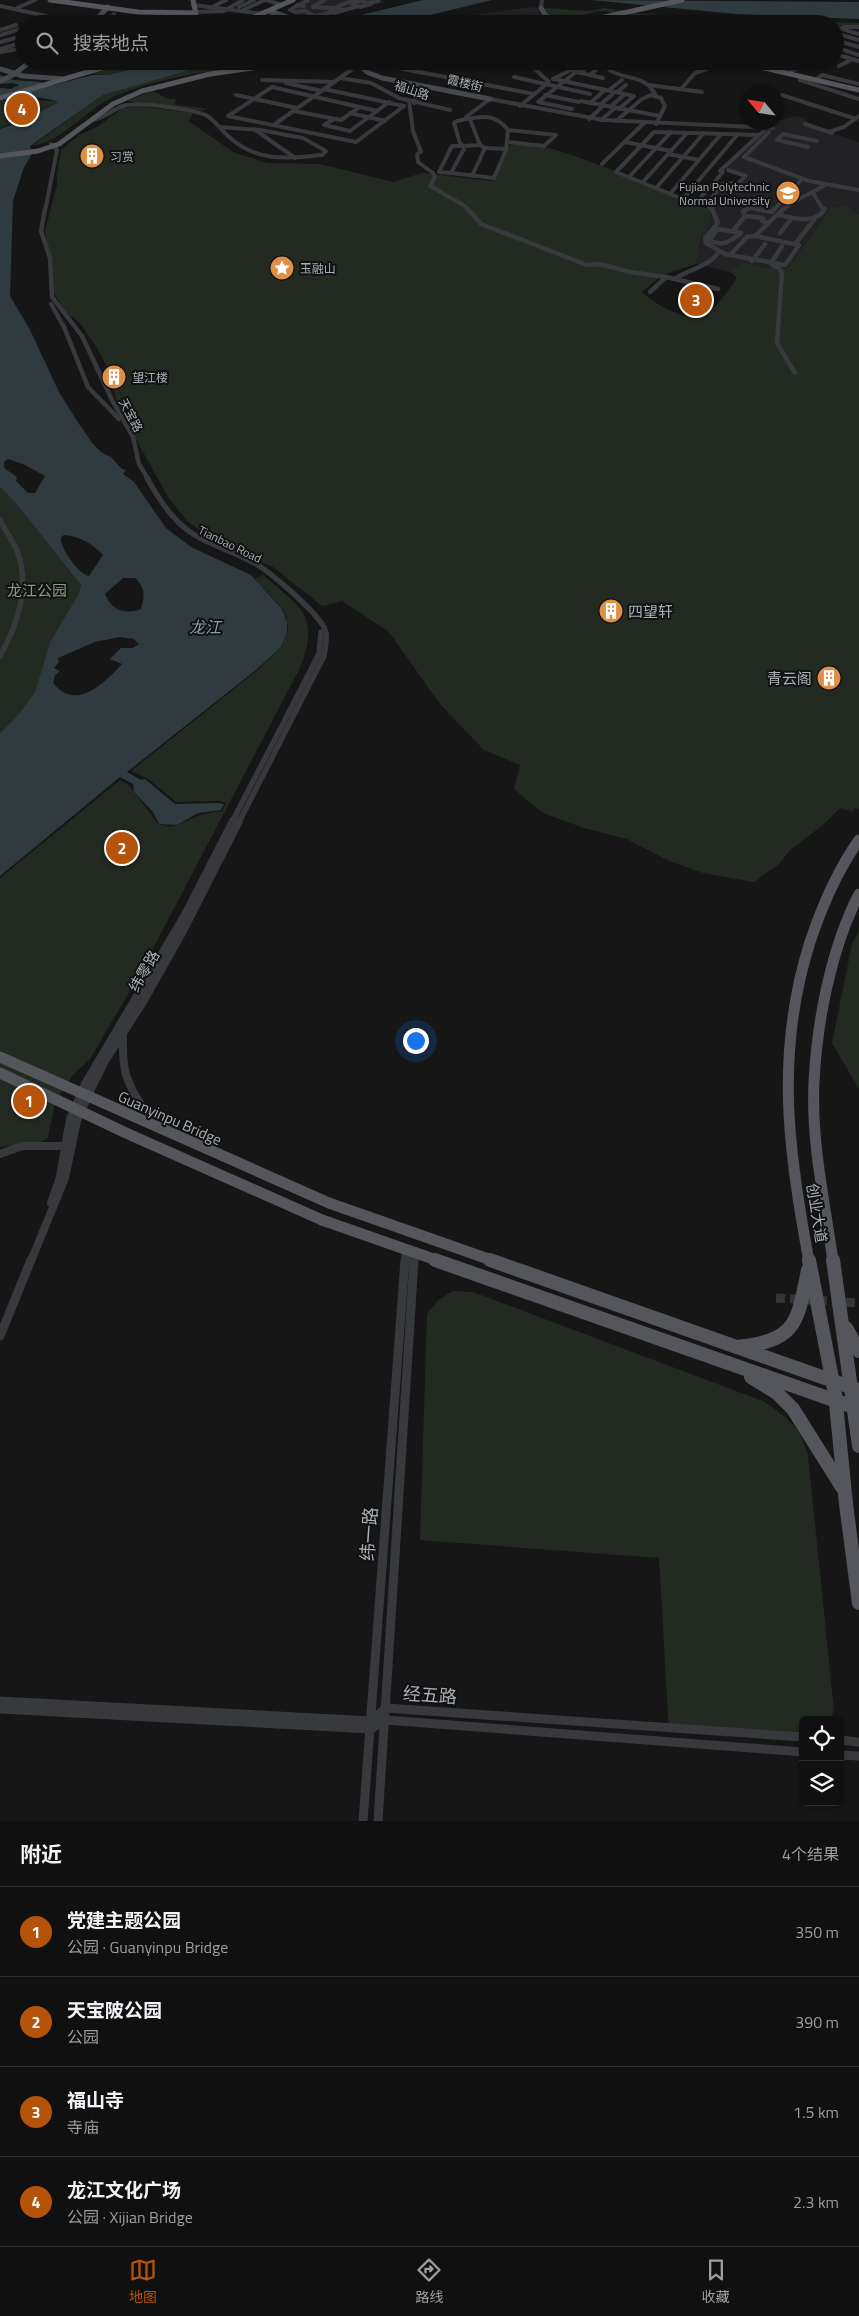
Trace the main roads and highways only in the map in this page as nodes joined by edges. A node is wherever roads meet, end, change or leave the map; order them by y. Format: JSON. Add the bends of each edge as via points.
{"nodes":[{"id":1,"x":50,"y":0,"type":"edge"},
{"id":2,"x":57,"y":0,"type":"edge"},
{"id":3,"x":293,"y":0,"type":"edge"},
{"id":4,"x":670,"y":0,"type":"edge"},
{"id":5,"x":682,"y":0,"type":"edge"},
{"id":6,"x":193,"y":3,"type":"edge"},
{"id":7,"x":297,"y":3,"type":"edge"},
{"id":8,"x":284,"y":6,"type":"junction"},
{"id":9,"x":108,"y":8,"type":"junction"},
{"id":10,"x":269,"y":12,"type":"junction"},
{"id":11,"x":194,"y":13,"type":"joint"},
{"id":12,"x":262,"y":15,"type":"edge"},
{"id":13,"x":263,"y":15,"type":"edge"},
{"id":14,"x":607,"y":15,"type":"joint"},
{"id":15,"x":91,"y":70,"type":"edge"},
{"id":16,"x":94,"y":70,"type":"edge"},
{"id":17,"x":239,"y":70,"type":"edge"},
{"id":18,"x":247,"y":70,"type":"edge"},
{"id":19,"x":775,"y":70,"type":"edge"},
{"id":20,"x":782,"y":70,"type":"edge"},
{"id":21,"x":56,"y":81,"type":"junction"},
{"id":22,"x":859,"y":87,"type":"edge"},
{"id":23,"x":0,"y":97,"type":"edge"},
{"id":24,"x":51,"y":146,"type":"junction"},
{"id":25,"x":0,"y":155,"type":"edge"},
{"id":26,"x":859,"y":840,"type":"edge"},
{"id":27,"x":859,"y":894,"type":"edge"},
{"id":28,"x":0,"y":1057,"type":"edge"},
{"id":29,"x":0,"y":1073,"type":"edge"},
{"id":30,"x":809,"y":1267,"type":"junction"},
{"id":31,"x":841,"y":1320,"type":"junction"},
{"id":32,"x":734,"y":1348,"type":"junction"},
{"id":33,"x":859,"y":1351,"type":"edge"},
{"id":34,"x":733,"y":1366,"type":"junction"},
{"id":35,"x":834,"y":1382,"type":"junction"},
{"id":36,"x":856,"y":1390,"type":"edge"},
{"id":37,"x":836,"y":1402,"type":"junction"},
{"id":38,"x":856,"y":1408,"type":"edge"},
{"id":39,"x":859,"y":1446,"type":"edge"},
{"id":40,"x":844,"y":1490,"type":"junction"},
{"id":41,"x":859,"y":1603,"type":"edge"}],
"edges":[{"from":1,"to":9,"type":"main road"},
{"from":2,"to":9,"type":"main road"},
{"from":3,"to":8,"type":"main road"},
{"from":4,"to":14,"type":"main road"},
{"from":5,"to":14,"type":"main road"},
{"from":6,"to":11,"type":"main road"},
{"from":7,"to":8,"type":"main road"},
{"from":8,"to":10,"type":"main road"},
{"from":9,"to":11,"type":"main road"},
{"from":10,"to":12,"type":"main road"},
{"from":10,"to":13,"type":"main road"},
{"from":15,"to":21,"type":"main road"},
{"from":16,"to":21,"type":"main road"},
{"from":17,"to":24,"type":"main road","via":[[143,89],[108,104]]},
{"from":18,"to":24,"type":"main road","via":[[154,88],[121,100],[74,135]]},
{"from":19,"to":22,"type":"main road"},
{"from":20,"to":22,"type":"main road"},
{"from":21,"to":23,"type":"main road"},
{"from":24,"to":25,"type":"main road"},
{"from":26,"to":30,"type":"main road","name":"创业大道","via":[[834,882],[807,943],[793,996],[788,1034],[785,1078],[790,1139]]},
{"from":27,"to":31,"type":"main road","name":"创业大道","via":[[849,913],[825,996],[814,1083],[818,1148]]},
{"from":28,"to":32,"type":"main road","name":"Guanyinpu Bridge","bridge":true,"via":[[136,1120],[330,1203]]},
{"from":29,"to":34,"type":"main road","name":"Guanyinpu Bridge","bridge":true,"via":[[322,1220]]},
{"from":30,"to":32,"type":"main road","via":[[797,1320],[790,1332],[761,1345]]},
{"from":30,"to":35,"type":"main road","name":"创业大道"},
{"from":31,"to":33,"type":"main road"},
{"from":31,"to":36,"type":"main road","name":"创业大道"},
{"from":32,"to":35,"type":"main road","name":"Guanyinpu Bridge"},
{"from":34,"to":37,"type":"main road"},
{"from":34,"to":40,"type":"main road","via":[[783,1398],[810,1432]]},
{"from":35,"to":36,"type":"main road","name":"Guanyinpu Bridge"},
{"from":35,"to":37,"type":"main road","name":"创业大道"},
{"from":36,"to":38,"type":"main road","name":"创业大道"},
{"from":37,"to":38,"type":"main road"},
{"from":37,"to":40,"type":"main road","name":"创业大道"},
{"from":38,"to":39,"type":"main road","name":"创业大道"},
{"from":40,"to":41,"type":"main road","name":"创业大道"}]}
